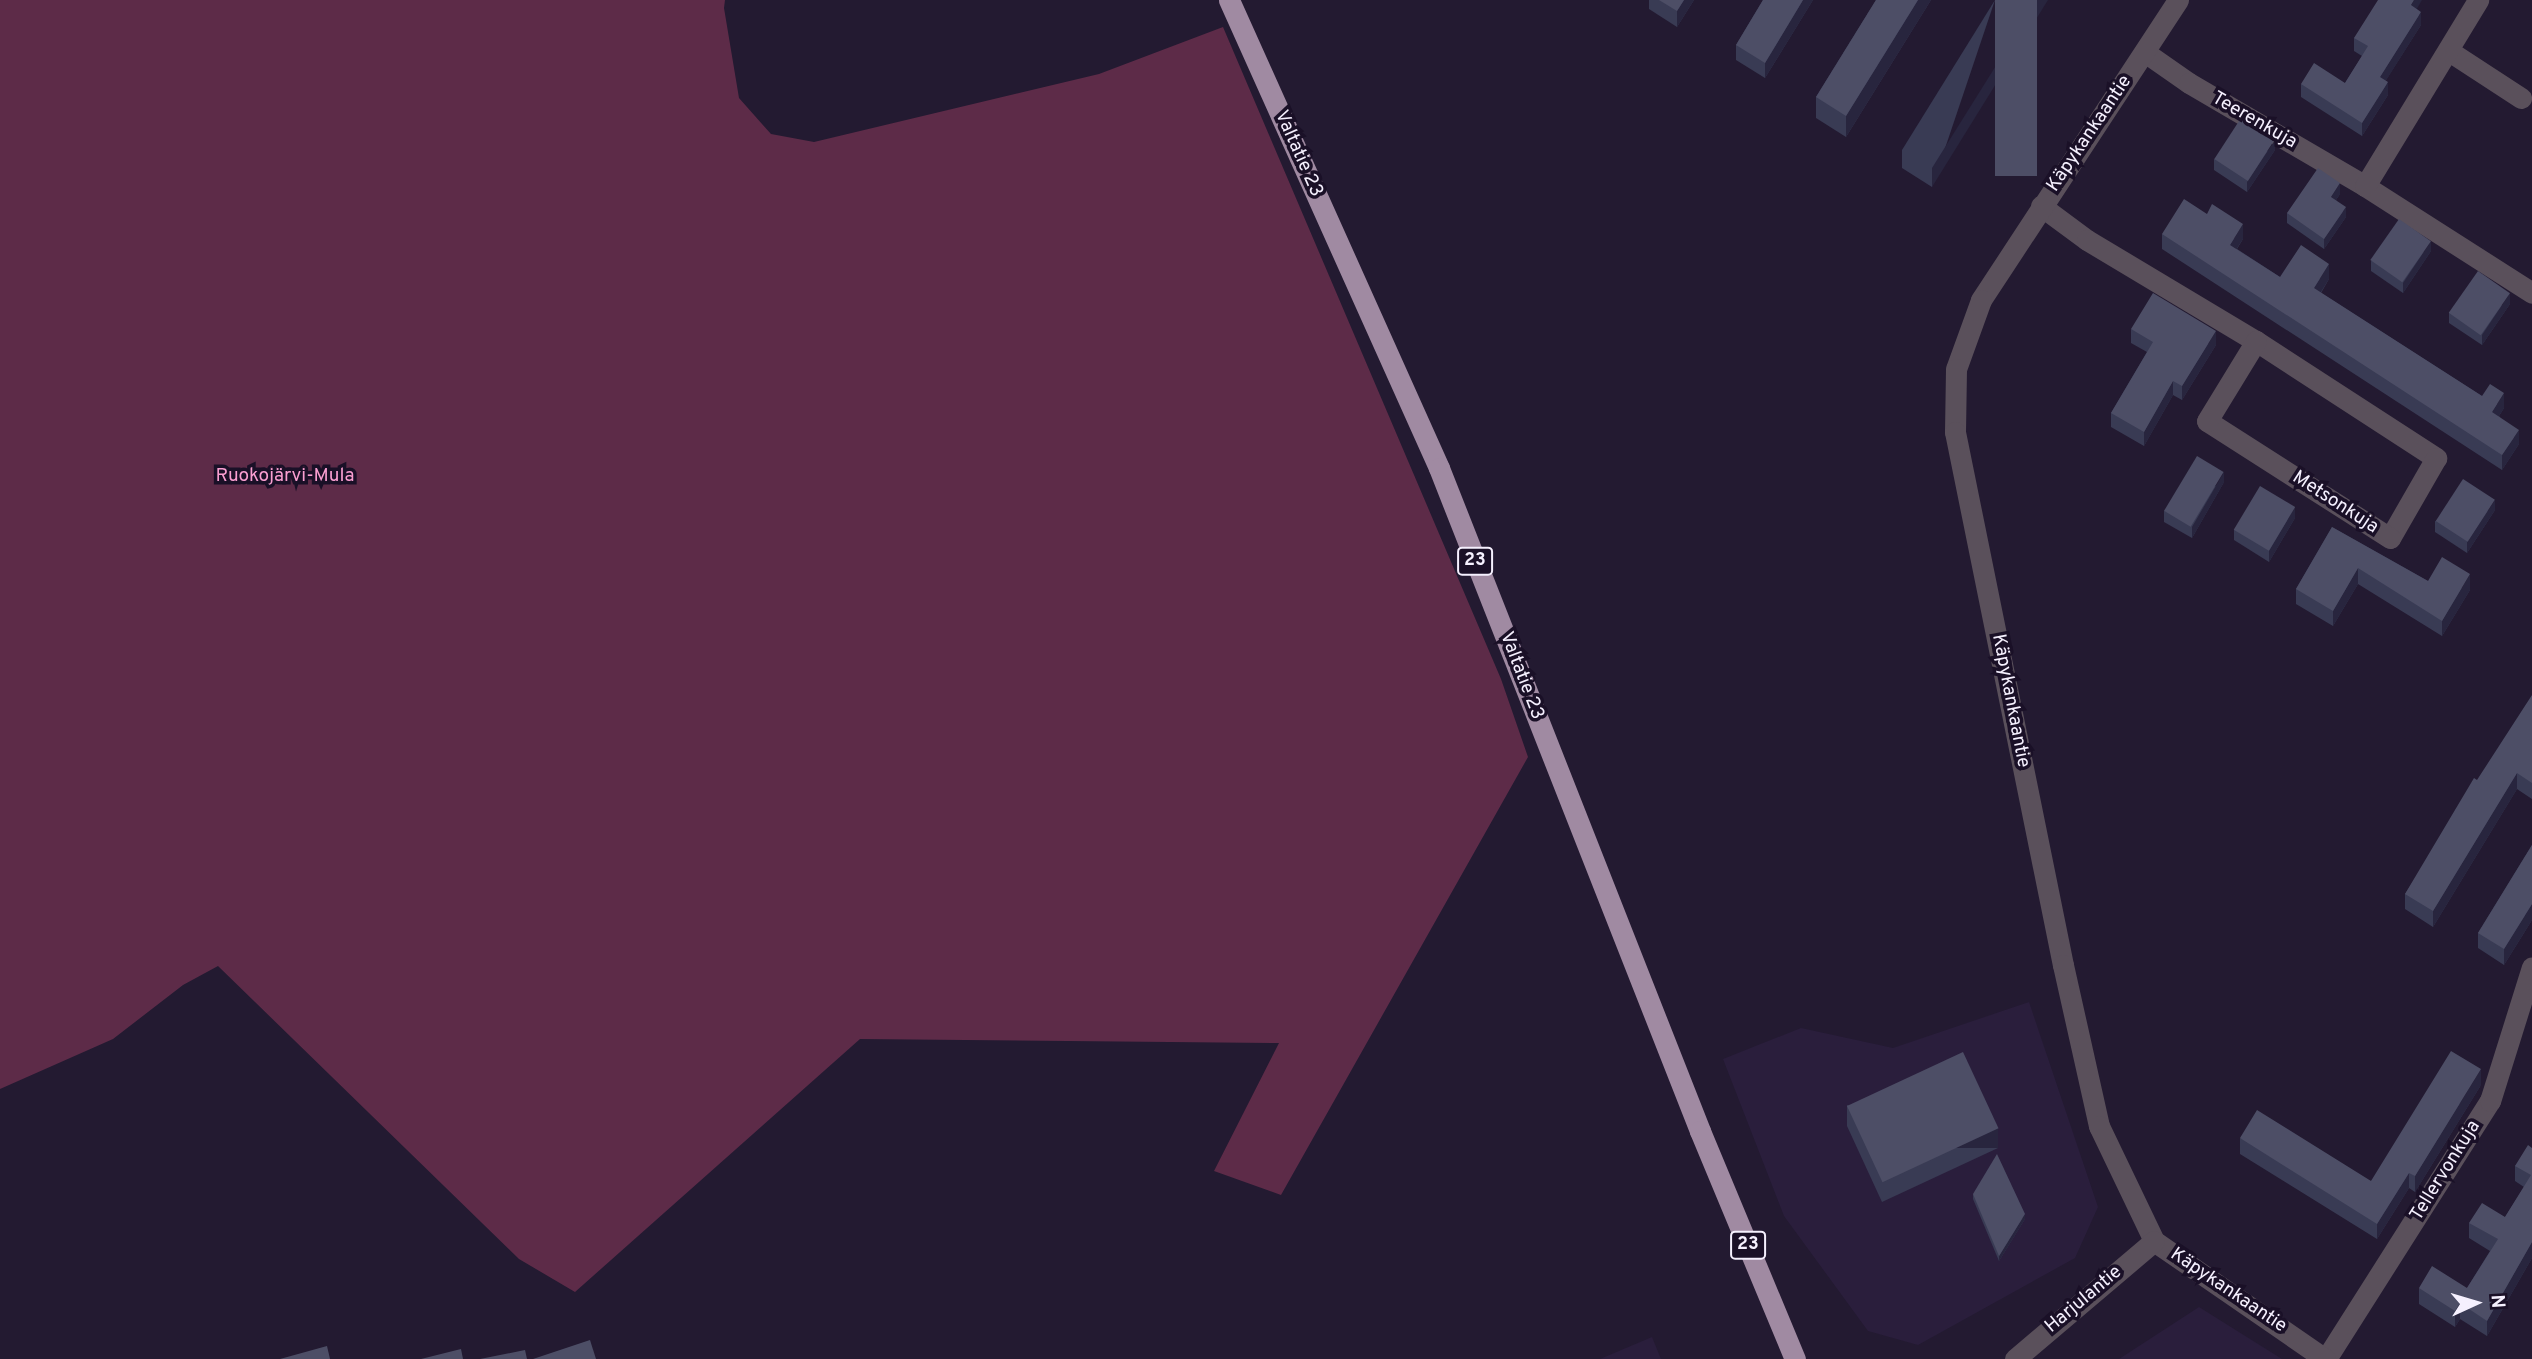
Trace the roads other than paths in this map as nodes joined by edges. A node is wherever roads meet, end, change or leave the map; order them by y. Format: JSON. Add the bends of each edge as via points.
{"nodes":[{"id":1,"x":1229,"y":0,"type":"edge"},
{"id":2,"x":2178,"y":0,"type":"edge"},
{"id":3,"x":2478,"y":0,"type":"edge"},
{"id":4,"x":2449,"y":51,"type":"junction"},
{"id":5,"x":2146,"y":53,"type":"junction"},
{"id":6,"x":2528,"y":94,"type":"edge"},
{"id":7,"x":2365,"y":186,"type":"junction"},
{"id":8,"x":2041,"y":205,"type":"junction"},
{"id":9,"x":2532,"y":293,"type":"edge"},
{"id":10,"x":2256,"y":341,"type":"junction"},
{"id":11,"x":2532,"y":967,"type":"edge"},
{"id":12,"x":2154,"y":1241,"type":"junction"},
{"id":13,"x":1795,"y":1359,"type":"edge"},
{"id":14,"x":2015,"y":1359,"type":"edge"},
{"id":15,"x":2325,"y":1359,"type":"edge"}],
"edges":[{"from":1,"to":13,"type":"highway","name":"Valtatie 23","number":"23","via":[[1439,468],[1700,1131]]},
{"from":2,"to":5,"type":"street","name":"Käpykankaantie"},
{"from":3,"to":4,"type":"street"},
{"from":4,"to":6,"type":"street"},
{"from":4,"to":7,"type":"street"},
{"from":5,"to":7,"type":"street","name":"Teerenkuja"},
{"from":5,"to":8,"type":"street","name":"Käpykankaantie"},
{"from":7,"to":9,"type":"street","name":"Teerenkuja"},
{"from":8,"to":10,"type":"street","name":"Metsonkuja","via":[[2087,240]]},
{"from":8,"to":12,"type":"street","name":"Käpykankaantie","via":[[1981,300],[1956,369],[1955,432],[2099,1126]]},
{"from":10,"to":10,"type":"street","name":"Metsonkuja","via":[[2435,458],[2390,538],[2207,421]]},
{"from":11,"to":15,"type":"street","name":"Tellervonkuja","via":[[2490,1101]]},
{"from":12,"to":14,"type":"street","name":"Harjulantie"},
{"from":12,"to":15,"type":"street","name":"Käpykankaantie"}]}
